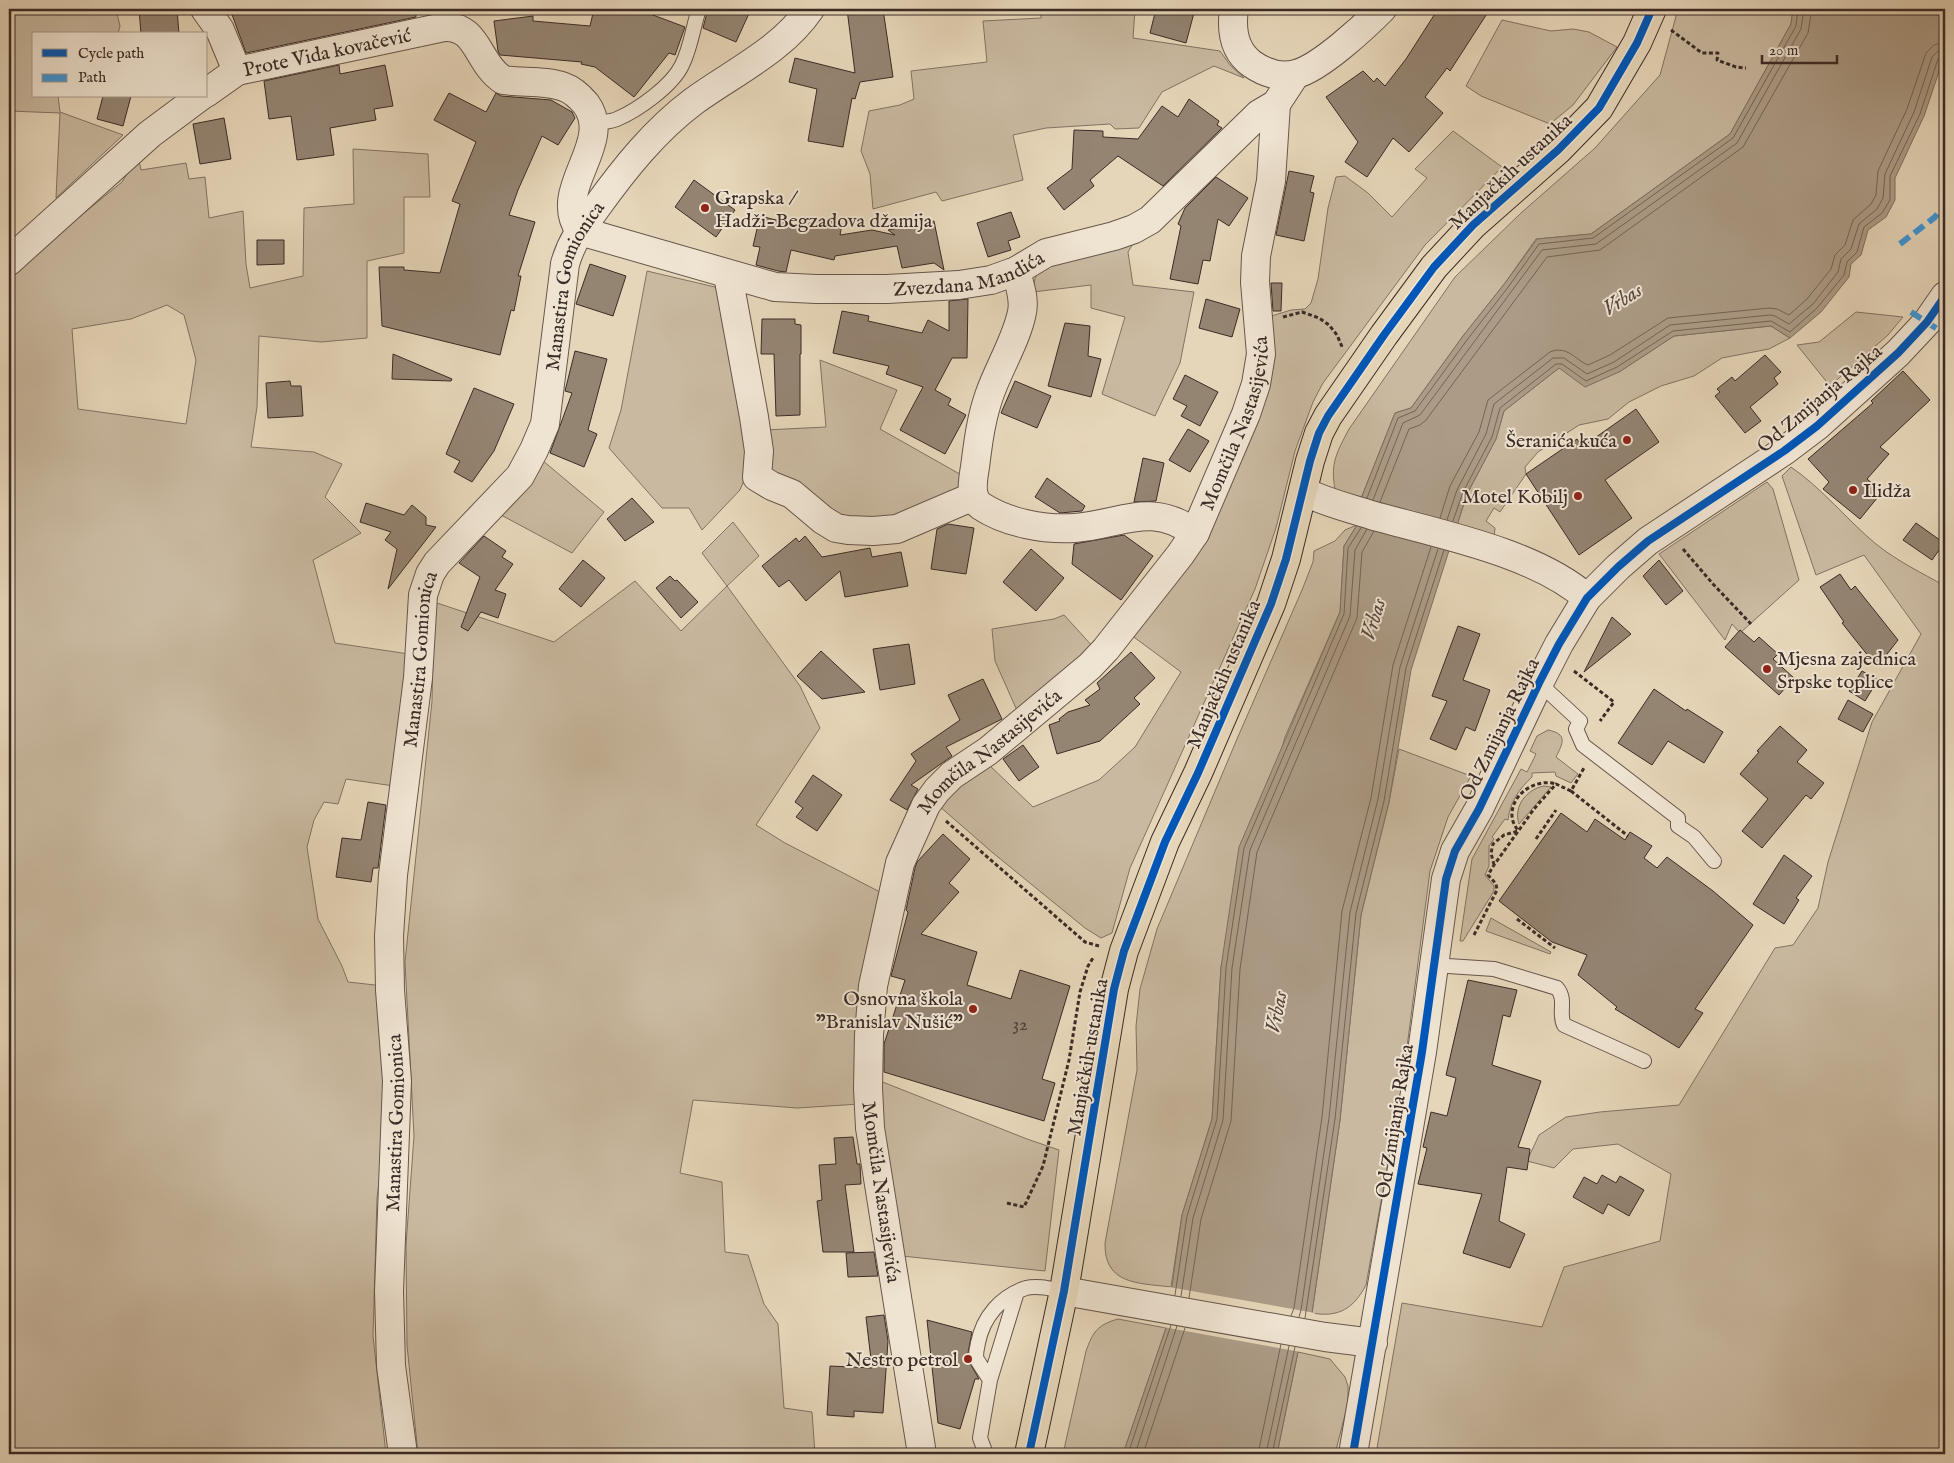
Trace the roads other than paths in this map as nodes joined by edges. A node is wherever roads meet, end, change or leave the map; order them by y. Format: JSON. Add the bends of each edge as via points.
{"nodes":[{"id":1,"x":205,"y":9,"type":"edge"},
{"id":2,"x":699,"y":9,"type":"edge"},
{"id":3,"x":810,"y":9,"type":"edge"},
{"id":4,"x":1234,"y":9,"type":"edge"},
{"id":5,"x":1382,"y":9,"type":"edge"},
{"id":6,"x":1652,"y":9,"type":"edge"},
{"id":7,"x":465,"y":20,"type":"edge"},
{"id":8,"x":237,"y":71,"type":"junction"},
{"id":9,"x":1295,"y":75,"type":"junction"},
{"id":10,"x":208,"y":92,"type":"edge"},
{"id":11,"x":198,"y":98,"type":"edge"},
{"id":12,"x":1276,"y":104,"type":"junction"},
{"id":13,"x":594,"y":124,"type":"junction"},
{"id":14,"x":580,"y":231,"type":"junction"},
{"id":15,"x":9,"y":261,"type":"edge"},
{"id":16,"x":1016,"y":271,"type":"junction"},
{"id":17,"x":728,"y":275,"type":"junction"},
{"id":18,"x":1945,"y":296,"type":"edge"},
{"id":19,"x":1303,"y":491,"type":"junction"},
{"id":20,"x":974,"y":496,"type":"junction"},
{"id":21,"x":1195,"y":533,"type":"junction"},
{"id":22,"x":1587,"y":598,"type":"junction"},
{"id":23,"x":1538,"y":683,"type":"junction"},
{"id":24,"x":1714,"y":862,"type":"dead end"},
{"id":25,"x":1436,"y":954,"type":"junction"},
{"id":26,"x":1644,"y":1061,"type":"dead end"},
{"id":27,"x":1064,"y":1291,"type":"junction"},
{"id":28,"x":1017,"y":1292,"type":"junction"},
{"id":29,"x":1373,"y":1343,"type":"junction"},
{"id":30,"x":990,"y":1380,"type":"junction"},
{"id":31,"x":403,"y":1454,"type":"edge"},
{"id":32,"x":922,"y":1454,"type":"edge"},
{"id":33,"x":986,"y":1454,"type":"edge"},
{"id":34,"x":1029,"y":1454,"type":"edge"},
{"id":35,"x":1353,"y":1454,"type":"edge"}],
"edges":[{"from":1,"to":8,"type":"street","via":[[220,30]]},
{"from":2,"to":13,"type":"lane","via":[[682,67],[670,82],[616,120]]},
{"from":3,"to":14,"type":"street","name":"Manastira Gomionica","via":[[774,46],[694,101],[654,136],[615,181]]},
{"from":4,"to":9,"type":"street","via":[[1236,43],[1247,61],[1272,75]]},
{"from":5,"to":9,"type":"street","via":[[1328,55]]},
{"from":6,"to":19,"type":"main road","name":"Manjačkih ustanika","via":[[1637,43],[1599,108],[1558,150],[1472,225],[1434,267],[1328,416],[1319,433]]},
{"from":7,"to":8,"type":"street","name":"Prote Vida kovačević","via":[[452,26]]},
{"from":7,"to":13,"type":"street","name":"Prote Vida kovačević","via":[[485,63],[495,75],[503,80],[564,87],[583,100],[592,112]]},
{"from":8,"to":10,"type":"street","name":"Prote Vida kovačević"},
{"from":9,"to":12,"type":"street","name":"Zvezdana Mandića"},
{"from":11,"to":15,"type":"street","via":[[150,134]]},
{"from":12,"to":16,"type":"street","name":"Zvezdana Mandića","via":[[1259,114],[1150,220],[1114,236],[1046,253]]},
{"from":12,"to":21,"type":"street","name":"Momčila Nastasijevića","via":[[1271,181],[1256,256],[1261,354],[1256,384]]},
{"from":13,"to":14,"type":"street","via":[[594,134],[573,195],[572,217]]},
{"from":14,"to":17,"type":"street","name":"Zvezdana Mandića"},
{"from":14,"to":31,"type":"street","name":"Manastira Gomionica","via":[[565,264],[545,424],[534,450],[520,476],[438,563],[423,595],[418,678],[393,875],[389,936],[397,1081],[389,1291],[391,1366]]},
{"from":16,"to":17,"type":"street","name":"Zvezdana Mandića","via":[[959,286],[816,290],[775,287]]},
{"from":16,"to":20,"type":"street","via":[[1022,295],[1022,314],[989,396],[979,434],[972,483]]},
{"from":17,"to":20,"type":"street","via":[[759,451],[757,477],[792,494],[836,528],[848,530],[897,529]]},
{"from":18,"to":22,"type":"street","name":"Od Zmijanja Rajka","via":[[1927,322],[1898,353],[1817,426],[1648,541]]},
{"from":19,"to":22,"type":"street","via":[[1351,509],[1524,561],[1556,576]]},
{"from":19,"to":27,"type":"main road","name":"Manjačkih ustanika","via":[[1271,604],[1165,842],[1124,951],[1114,989]]},
{"from":20,"to":21,"type":"street","via":[[986,509],[1025,524],[1077,528],[1157,516],[1177,522]]},
{"from":21,"to":32,"type":"street","name":"Momčila Nastasijevića","via":[[1106,650],[1090,666],[937,790],[926,805],[900,862],[873,986],[868,1088],[870,1128]]},
{"from":22,"to":23,"type":"street","name":"Od Zmijanja Rajka"},
{"from":23,"to":24,"type":"lane","name":"Od Zmijanja Rajka","via":[[1580,721],[1576,726],[1577,735],[1584,745],[1678,818],[1678,826],[1694,837]]},
{"from":23,"to":25,"type":"street","name":"Od Zmijanja Rajka","via":[[1455,852],[1446,879]]},
{"from":25,"to":26,"type":"lane","via":[[1448,966],[1494,969],[1557,988],[1562,999],[1564,1026]]},
{"from":25,"to":29,"type":"street","name":"Od Zmijanja Rajka"},
{"from":27,"to":28,"type":"lane","via":[[1036,1287]]},
{"from":27,"to":29,"type":"street"},
{"from":27,"to":34,"type":"main road","name":"Manjačkih ustanika"},
{"from":28,"to":30,"type":"lane"},
{"from":28,"to":30,"type":"lane","via":[[993,1308],[980,1334],[976,1359]]},
{"from":29,"to":35,"type":"street","name":"Od Zmijanja Rajka"},
{"from":30,"to":33,"type":"lane","via":[[980,1438]]}]}
